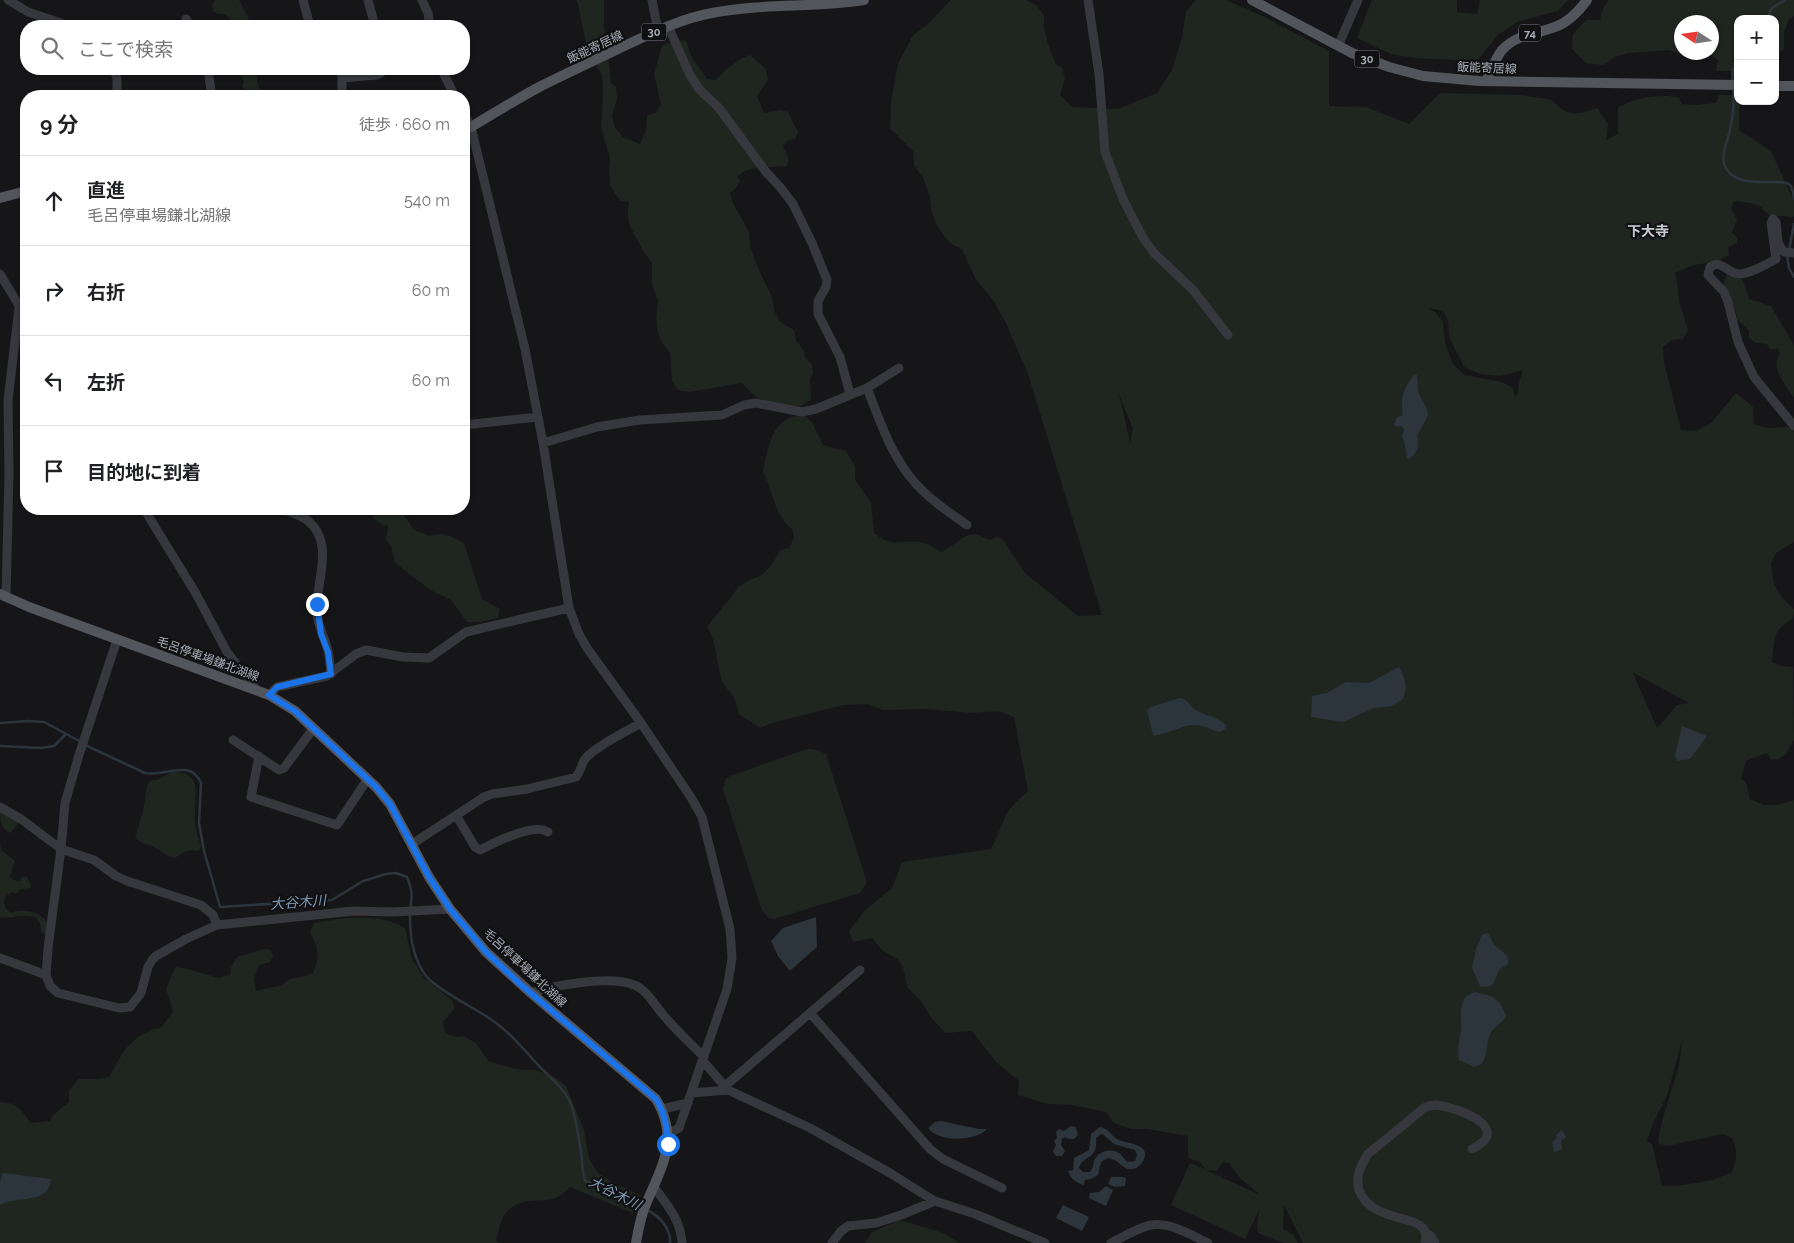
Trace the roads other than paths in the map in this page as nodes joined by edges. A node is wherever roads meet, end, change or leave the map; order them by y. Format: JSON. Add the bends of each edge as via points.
{"nodes":[{"id":1,"x":8,"y":0,"type":"edge"},
{"id":2,"x":303,"y":0,"type":"edge"},
{"id":3,"x":368,"y":0,"type":"edge"},
{"id":4,"x":422,"y":0,"type":"edge"},
{"id":5,"x":652,"y":0,"type":"edge"},
{"id":6,"x":864,"y":0,"type":"edge"},
{"id":7,"x":1088,"y":0,"type":"edge"},
{"id":8,"x":1252,"y":0,"type":"edge"},
{"id":9,"x":1358,"y":0,"type":"edge"},
{"id":10,"x":1587,"y":0,"type":"edge"},
{"id":11,"x":52,"y":20,"type":"edge"},
{"id":12,"x":308,"y":20,"type":"edge"},
{"id":13,"x":373,"y":20,"type":"edge"},
{"id":14,"x":429,"y":20,"type":"edge"},
{"id":15,"x":668,"y":26,"type":"junction"},
{"id":16,"x":658,"y":31,"type":"junction"},
{"id":17,"x":1338,"y":46,"type":"junction"},
{"id":18,"x":116,"y":75,"type":"edge"},
{"id":19,"x":209,"y":75,"type":"edge"},
{"id":20,"x":341,"y":75,"type":"edge"},
{"id":21,"x":444,"y":75,"type":"edge"},
{"id":22,"x":1486,"y":81,"type":"junction"},
{"id":23,"x":1734,"y":85,"type":"edge"},
{"id":24,"x":1779,"y":86,"type":"edge"},
{"id":25,"x":1794,"y":86,"type":"edge"},
{"id":26,"x":117,"y":90,"type":"edge"},
{"id":27,"x":211,"y":90,"type":"edge"},
{"id":28,"x":342,"y":90,"type":"edge"},
{"id":29,"x":452,"y":90,"type":"edge"},
{"id":30,"x":470,"y":127,"type":"edge"},
{"id":31,"x":470,"y":136,"type":"edge"},
{"id":32,"x":20,"y":193,"type":"edge"},
{"id":33,"x":0,"y":198,"type":"edge"},
{"id":34,"x":1794,"y":253,"type":"edge"},
{"id":35,"x":0,"y":274,"type":"edge"},
{"id":36,"x":19,"y":308,"type":"joint"},
{"id":37,"x":1228,"y":335,"type":"dead end"},
{"id":38,"x":899,"y":368,"type":"dead end"},
{"id":39,"x":867,"y":388,"type":"junction"},
{"id":40,"x":850,"y":394,"type":"junction"},
{"id":41,"x":8,"y":400,"type":"junction"},
{"id":42,"x":0,"y":407,"type":"edge"},
{"id":43,"x":538,"y":417,"type":"junction"},
{"id":44,"x":470,"y":424,"type":"edge"},
{"id":45,"x":1794,"y":426,"type":"edge"},
{"id":46,"x":543,"y":443,"type":"junction"},
{"id":47,"x":148,"y":515,"type":"edge"},
{"id":48,"x":296,"y":515,"type":"edge"},
{"id":49,"x":966,"y":525,"type":"dead end"},
{"id":50,"x":3,"y":596,"type":"edge"},
{"id":51,"x":569,"y":608,"type":"junction"},
{"id":52,"x":117,"y":640,"type":"junction"},
{"id":53,"x":331,"y":674,"type":"junction"},
{"id":54,"x":256,"y":689,"type":"junction"},
{"id":55,"x":269,"y":695,"type":"junction"},
{"id":56,"x":641,"y":723,"type":"junction"},
{"id":57,"x":313,"y":729,"type":"junction"},
{"id":58,"x":233,"y":740,"type":"dead end"},
{"id":59,"x":260,"y":756,"type":"junction"},
{"id":60,"x":367,"y":780,"type":"junction"},
{"id":61,"x":0,"y":807,"type":"edge"},
{"id":62,"x":456,"y":816,"type":"junction"},
{"id":63,"x":548,"y":832,"type":"dead end"},
{"id":64,"x":412,"y":844,"type":"junction"},
{"id":65,"x":62,"y":849,"type":"junction"},
{"id":66,"x":450,"y":909,"type":"junction"},
{"id":67,"x":217,"y":924,"type":"junction"},
{"id":68,"x":0,"y":958,"type":"edge"},
{"id":69,"x":860,"y":970,"type":"dead end"},
{"id":70,"x":46,"y":975,"type":"junction"},
{"id":71,"x":531,"y":993,"type":"junction"},
{"id":72,"x":810,"y":1013,"type":"junction"},
{"id":73,"x":703,"y":1059,"type":"junction"},
{"id":74,"x":726,"y":1088,"type":"junction"},
{"id":75,"x":692,"y":1093,"type":"junction"},
{"id":76,"x":688,"y":1103,"type":"junction"},
{"id":77,"x":662,"y":1109,"type":"junction"},
{"id":78,"x":668,"y":1134,"type":"junction"},
{"id":79,"x":1472,"y":1149,"type":"dead end"},
{"id":80,"x":1002,"y":1188,"type":"dead end"},
{"id":81,"x":653,"y":1189,"type":"junction"},
{"id":82,"x":935,"y":1201,"type":"junction"},
{"id":83,"x":1426,"y":1233,"type":"junction"},
{"id":84,"x":636,"y":1243,"type":"edge"},
{"id":85,"x":682,"y":1243,"type":"edge"},
{"id":86,"x":832,"y":1243,"type":"edge"},
{"id":87,"x":1045,"y":1243,"type":"edge"},
{"id":88,"x":1111,"y":1243,"type":"edge"},
{"id":89,"x":1208,"y":1243,"type":"edge"},
{"id":90,"x":1425,"y":1243,"type":"edge"},
{"id":91,"x":1435,"y":1243,"type":"edge"}],
"edges":[{"from":1,"to":11,"type":"street","via":[[28,12]]},
{"from":2,"to":12,"type":"street"},
{"from":3,"to":13,"type":"street"},
{"from":4,"to":14,"type":"street"},
{"from":5,"to":16,"type":"street"},
{"from":6,"to":15,"type":"main road","name":"飯能寄居線","number":"30","via":[[749,7],[710,13]]},
{"from":7,"to":37,"type":"street","via":[[1099,74],[1105,152],[1123,200],[1154,253],[1193,290]]},
{"from":8,"to":17,"type":"main road","name":"飯能寄居線","number":"30"},
{"from":9,"to":17,"type":"street"},
{"from":10,"to":22,"type":"main road","number":"74","via":[[1562,24],[1511,43],[1498,57]]},
{"from":15,"to":16,"type":"main road","name":"飯能寄居線","number":"30"},
{"from":15,"to":40,"type":"street","via":[[699,89],[719,108],[780,187],[812,243],[827,280],[818,301],[818,314],[840,357]]},
{"from":16,"to":30,"type":"main road","name":"飯能寄居線","number":"30","via":[[539,87]]},
{"from":17,"to":22,"type":"main road","name":"飯能寄居線","number":"30","via":[[1410,73]]},
{"from":18,"to":26,"type":"street"},
{"from":19,"to":27,"type":"street"},
{"from":20,"to":28,"type":"street"},
{"from":21,"to":29,"type":"street"},
{"from":22,"to":23,"type":"main road","name":"飯能寄居線","number":"30"},
{"from":24,"to":25,"type":"main road"},
{"from":31,"to":43,"type":"street","via":[[525,349]]},
{"from":32,"to":33,"type":"main road"},
{"from":34,"to":45,"type":"street","via":[[1780,248],[1773,219],[1776,259],[1740,274],[1714,264],[1708,275],[1724,292],[1738,342],[1754,377]]},
{"from":35,"to":36,"type":"street"},
{"from":36,"to":41,"type":"street"},
{"from":38,"to":39,"type":"street"},
{"from":39,"to":40,"type":"street"},
{"from":39,"to":49,"type":"street","via":[[891,448],[910,478]]},
{"from":40,"to":46,"type":"street","via":[[802,412],[756,403],[722,415],[640,420],[597,427]]},
{"from":41,"to":42,"type":"street"},
{"from":41,"to":50,"type":"street","via":[[9,473]]},
{"from":43,"to":44,"type":"street"},
{"from":43,"to":46,"type":"street"},
{"from":46,"to":51,"type":"street"},
{"from":47,"to":54,"type":"street","via":[[227,652]]},
{"from":48,"to":53,"type":"street","via":[[307,520],[320,538],[323,550],[317,615]]},
{"from":50,"to":52,"type":"main road","name":"毛呂停車場鎌北湖線"},
{"from":51,"to":53,"type":"street","via":[[466,632],[429,658],[366,650]]},
{"from":51,"to":56,"type":"street","via":[[587,648]]},
{"from":52,"to":54,"type":"main road","name":"毛呂停車場鎌北湖線"},
{"from":52,"to":65,"type":"street","via":[[65,803]]},
{"from":53,"to":55,"type":"street","via":[[277,687]]},
{"from":54,"to":55,"type":"main road","name":"毛呂停車場鎌北湖線"},
{"from":55,"to":57,"type":"main road","name":"毛呂停車場鎌北湖線","via":[[295,711]]},
{"from":56,"to":62,"type":"street","via":[[584,760],[576,777],[527,790],[492,794]]},
{"from":56,"to":73,"type":"street","via":[[702,817],[730,928],[730,975]]},
{"from":57,"to":59,"type":"street","via":[[284,768],[279,770]]},
{"from":57,"to":60,"type":"main road","name":"毛呂停車場鎌北湖線"},
{"from":58,"to":59,"type":"street"},
{"from":59,"to":60,"type":"street","via":[[251,797],[337,825]]},
{"from":60,"to":64,"type":"main road","name":"毛呂停車場鎌北湖線","via":[[390,804]]},
{"from":61,"to":65,"type":"street"},
{"from":62,"to":63,"type":"street","via":[[474,847],[480,850],[513,835],[539,829]]},
{"from":62,"to":64,"type":"street"},
{"from":64,"to":66,"type":"main road","name":"毛呂停車場鎌北湖線"},
{"from":65,"to":67,"type":"street","via":[[94,860],[127,881],[200,905],[213,915]]},
{"from":65,"to":70,"type":"street"},
{"from":66,"to":67,"type":"street","via":[[405,912],[354,910]]},
{"from":66,"to":71,"type":"main road","name":"毛呂停車場鎌北湖線","via":[[486,952]]},
{"from":67,"to":70,"type":"street","via":[[156,956],[148,967],[141,994],[130,1007],[119,1008],[58,993],[50,986]]},
{"from":68,"to":70,"type":"street"},
{"from":69,"to":72,"type":"street"},
{"from":71,"to":73,"type":"street","via":[[590,981],[634,984],[644,991]]},
{"from":71,"to":77,"type":"main road","name":"毛呂停車場鎌北湖線","via":[[656,1099]]},
{"from":72,"to":74,"type":"street"},
{"from":72,"to":80,"type":"street","via":[[930,1149],[943,1159]]},
{"from":73,"to":74,"type":"street"},
{"from":73,"to":75,"type":"street"},
{"from":74,"to":75,"type":"street"},
{"from":74,"to":82,"type":"street","via":[[810,1128]]},
{"from":75,"to":76,"type":"street"},
{"from":76,"to":77,"type":"street"},
{"from":76,"to":78,"type":"street","via":[[679,1128]]},
{"from":77,"to":78,"type":"main road","name":"毛呂停車場鎌北湖線"},
{"from":78,"to":81,"type":"main road","name":"毛呂停車場鎌北湖線","via":[[666,1156]]},
{"from":79,"to":83,"type":"street","via":[[1486,1140],[1488,1134],[1484,1124],[1477,1118],[1433,1105],[1424,1108],[1363,1161],[1358,1179],[1363,1199],[1376,1210],[1414,1222]]},
{"from":81,"to":84,"type":"main road","name":"毛呂停車場鎌北湖線"},
{"from":81,"to":85,"type":"street","via":[[676,1219]]},
{"from":82,"to":86,"type":"street","via":[[876,1223],[848,1226]]},
{"from":82,"to":87,"type":"street"},
{"from":83,"to":90,"type":"street"},
{"from":83,"to":91,"type":"street"},
{"from":88,"to":89,"type":"street","via":[[1141,1228],[1155,1225],[1181,1231]]}]}
